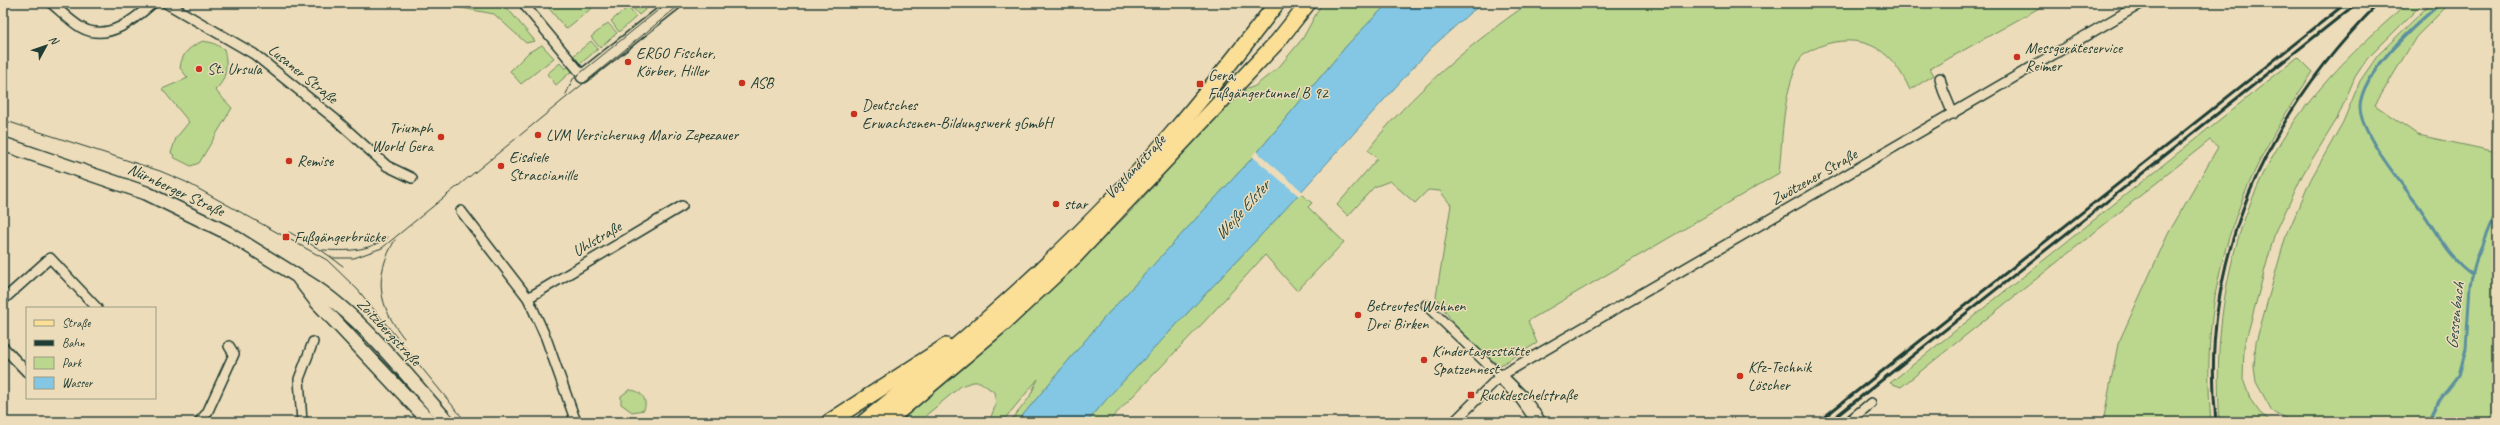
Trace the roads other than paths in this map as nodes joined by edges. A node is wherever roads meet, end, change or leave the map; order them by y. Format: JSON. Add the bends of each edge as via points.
{"nodes":[{"id":1,"x":51,"y":3,"type":"edge"},
{"id":2,"x":153,"y":3,"type":"edge"},
{"id":3,"x":166,"y":3,"type":"edge"},
{"id":4,"x":531,"y":3,"type":"edge"},
{"id":5,"x":674,"y":3,"type":"edge"},
{"id":6,"x":1278,"y":3,"type":"edge"},
{"id":7,"x":1308,"y":3,"type":"edge"},
{"id":8,"x":2142,"y":3,"type":"edge"},
{"id":9,"x":583,"y":76,"type":"joint"},
{"id":10,"x":1940,"y":78,"type":"dead end"},
{"id":11,"x":1953,"y":114,"type":"junction"},
{"id":12,"x":3,"y":144,"type":"edge"},
{"id":13,"x":412,"y":178,"type":"dead end"},
{"id":14,"x":682,"y":206,"type":"dead end"},
{"id":15,"x":461,"y":211,"type":"dead end"},
{"id":16,"x":296,"y":276,"type":"junction"},
{"id":17,"x":528,"y":298,"type":"junction"},
{"id":18,"x":3,"y":300,"type":"edge"},
{"id":19,"x":316,"y":301,"type":"joint"},
{"id":20,"x":1426,"y":305,"type":"dead end"},
{"id":21,"x":96,"y":307,"type":"edge"},
{"id":22,"x":979,"y":325,"type":"junction"},
{"id":23,"x":313,"y":342,"type":"dead end"},
{"id":24,"x":229,"y":346,"type":"dead end"},
{"id":25,"x":3,"y":347,"type":"edge"},
{"id":26,"x":26,"y":371,"type":"edge"},
{"id":27,"x":1500,"y":376,"type":"junction"},
{"id":28,"x":1872,"y":403,"type":"dead end"},
{"id":29,"x":199,"y":422,"type":"edge"},
{"id":30,"x":302,"y":422,"type":"edge"},
{"id":31,"x":430,"y":422,"type":"edge"},
{"id":32,"x":448,"y":422,"type":"edge"},
{"id":33,"x":576,"y":422,"type":"edge"},
{"id":34,"x":828,"y":422,"type":"edge"},
{"id":35,"x":864,"y":422,"type":"edge"},
{"id":36,"x":886,"y":422,"type":"edge"},
{"id":37,"x":1454,"y":422,"type":"edge"},
{"id":38,"x":1539,"y":422,"type":"edge"},
{"id":39,"x":1848,"y":422,"type":"edge"}],
"edges":[{"from":1,"to":2,"type":"street","via":[[82,28],[96,33],[130,23]]},
{"from":3,"to":13,"type":"street","name":"Lusaner Straße","via":[[254,54],[335,119],[387,166]]},
{"from":4,"to":9,"type":"street","via":[[526,7]]},
{"from":5,"to":9,"type":"main road"},
{"from":6,"to":22,"type":"main road","name":"Vogtlandstraße","via":[[1170,136],[1090,222]]},
{"from":7,"to":36,"type":"main road","name":"Vogtlandstraße","via":[[1278,42],[1074,257],[1006,321]]},
{"from":8,"to":11,"type":"street","name":"Zwötzener Straße"},
{"from":10,"to":11,"type":"street","via":[[1942,90]]},
{"from":11,"to":27,"type":"street","name":"Zwötzener Straße"},
{"from":12,"to":16,"type":"main road","name":"Nürnberger Straße","via":[[146,193],[228,233]]},
{"from":14,"to":17,"type":"street","name":"Uhlstraße"},
{"from":15,"to":17,"type":"street"},
{"from":16,"to":19,"type":"main road","name":"Nürnberger Straße"},
{"from":16,"to":32,"type":"main road","name":"Zoitzbergstraße","via":[[321,290],[343,307]]},
{"from":17,"to":33,"type":"street","via":[[544,332]]},
{"from":18,"to":21,"type":"street","via":[[50,258]]},
{"from":19,"to":31,"type":"main road","name":"Zoitzbergstraße"},
{"from":20,"to":27,"type":"street"},
{"from":22,"to":34,"type":"main road"},
{"from":22,"to":35,"type":"main road","name":"Vogtlandstraße","via":[[929,370]]},
{"from":23,"to":30,"type":"street","via":[[299,379]]},
{"from":24,"to":29,"type":"street","via":[[234,354],[207,413]]},
{"from":25,"to":26,"type":"street"},
{"from":27,"to":37,"type":"street"},
{"from":27,"to":38,"type":"main road","via":[[1522,398]]},
{"from":28,"to":39,"type":"street"}]}
